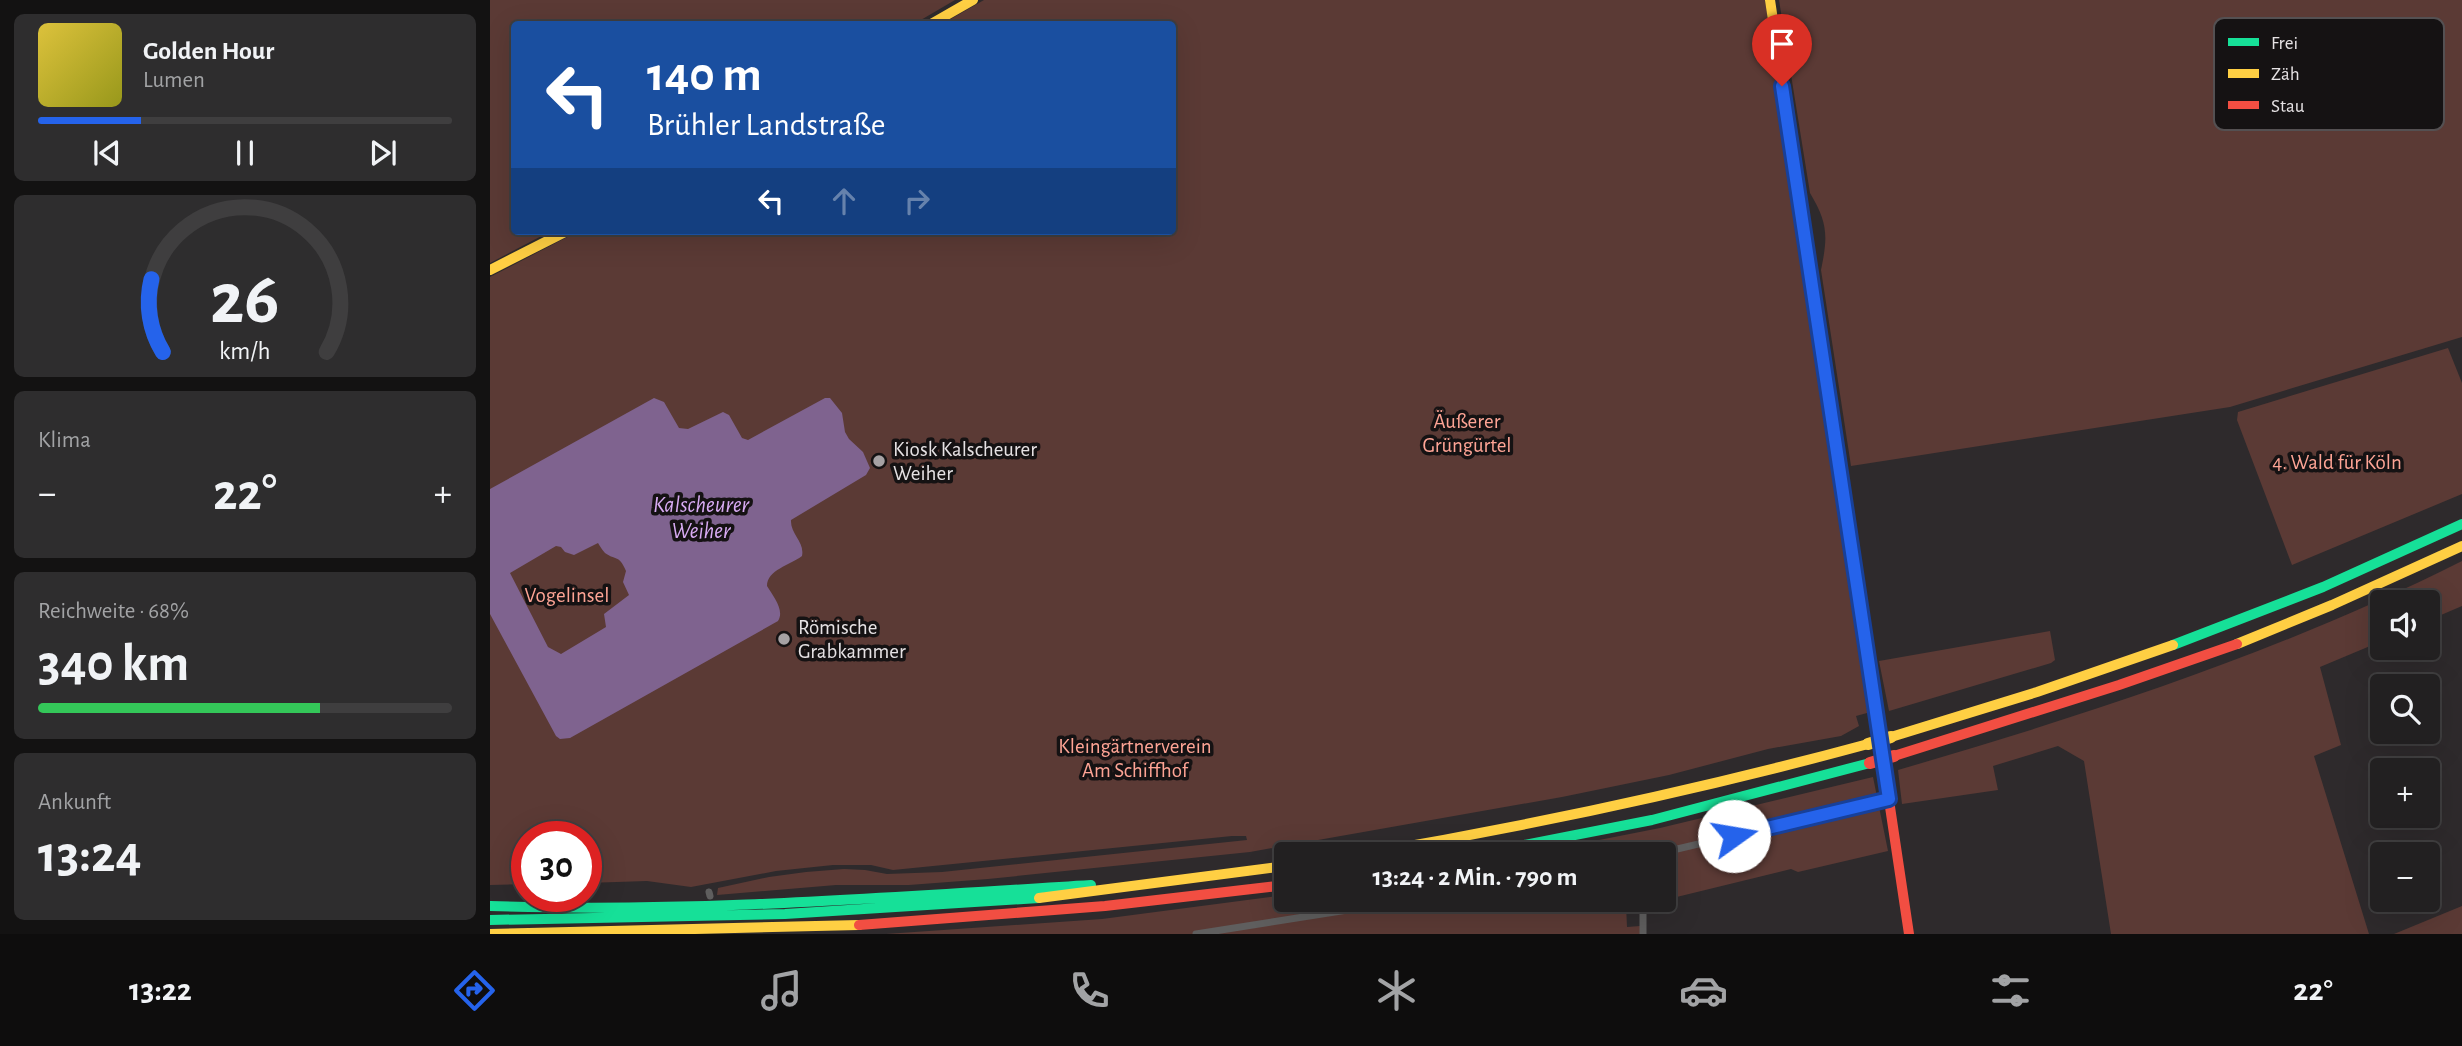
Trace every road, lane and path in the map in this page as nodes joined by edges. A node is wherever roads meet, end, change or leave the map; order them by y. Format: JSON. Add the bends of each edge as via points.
{"nodes":[{"id":1,"x":973,"y":0,"type":"edge"},
{"id":2,"x":1770,"y":0,"type":"edge"},
{"id":3,"x":937,"y":21,"type":"edge"},
{"id":4,"x":558,"y":235,"type":"edge"},
{"id":5,"x":490,"y":270,"type":"edge"},
{"id":6,"x":2462,"y":524,"type":"edge"},
{"id":7,"x":2462,"y":545,"type":"edge"},
{"id":8,"x":1889,"y":799,"type":"junction"},
{"id":9,"x":1430,"y":842,"type":"edge"},
{"id":10,"x":1540,"y":842,"type":"edge"},
{"id":11,"x":1676,"y":849,"type":"edge"},
{"id":12,"x":1274,"y":867,"type":"edge"},
{"id":13,"x":1120,"y":886,"type":"junction"},
{"id":14,"x":1274,"y":886,"type":"edge"},
{"id":15,"x":490,"y":906,"type":"edge"},
{"id":16,"x":511,"y":907,"type":"edge"},
{"id":17,"x":602,"y":908,"type":"edge"},
{"id":18,"x":554,"y":912,"type":"edge"},
{"id":19,"x":1335,"y":912,"type":"edge"},
{"id":20,"x":1643,"y":912,"type":"edge"},
{"id":21,"x":490,"y":919,"type":"edge"},
{"id":22,"x":880,"y":924,"type":"junction"},
{"id":23,"x":603,"y":932,"type":"edge"},
{"id":24,"x":490,"y":934,"type":"edge"},
{"id":25,"x":843,"y":934,"type":"edge"},
{"id":26,"x":1196,"y":934,"type":"edge"},
{"id":27,"x":1643,"y":934,"type":"edge"},
{"id":28,"x":1909,"y":934,"type":"edge"}],
"edges":[{"from":1,"to":3,"type":"main road"},
{"from":2,"to":8,"type":"main road"},
{"from":4,"to":5,"type":"main road"},
{"from":6,"to":9,"type":"main road","bridge":true,"via":[[2305,596],[2010,702],[1745,777],[1590,813]]},
{"from":7,"to":10,"type":"main road","bridge":true,"via":[[2254,637],[2089,696],[1870,763],[1653,820]]},
{"from":8,"to":11,"type":"street"},
{"from":8,"to":28,"type":"main road"},
{"from":12,"to":13,"type":"main road"},
{"from":13,"to":17,"type":"main road"},
{"from":13,"to":21,"type":"main road","via":[[1063,896],[884,909]]},
{"from":14,"to":22,"type":"main road"},
{"from":15,"to":16,"type":"main road"},
{"from":18,"to":21,"type":"main road"},
{"from":19,"to":26,"type":"street"},
{"from":20,"to":27,"type":"street"},
{"from":22,"to":23,"type":"main road"},
{"from":22,"to":25,"type":"main road"},
{"from":23,"to":24,"type":"main road"}]}
